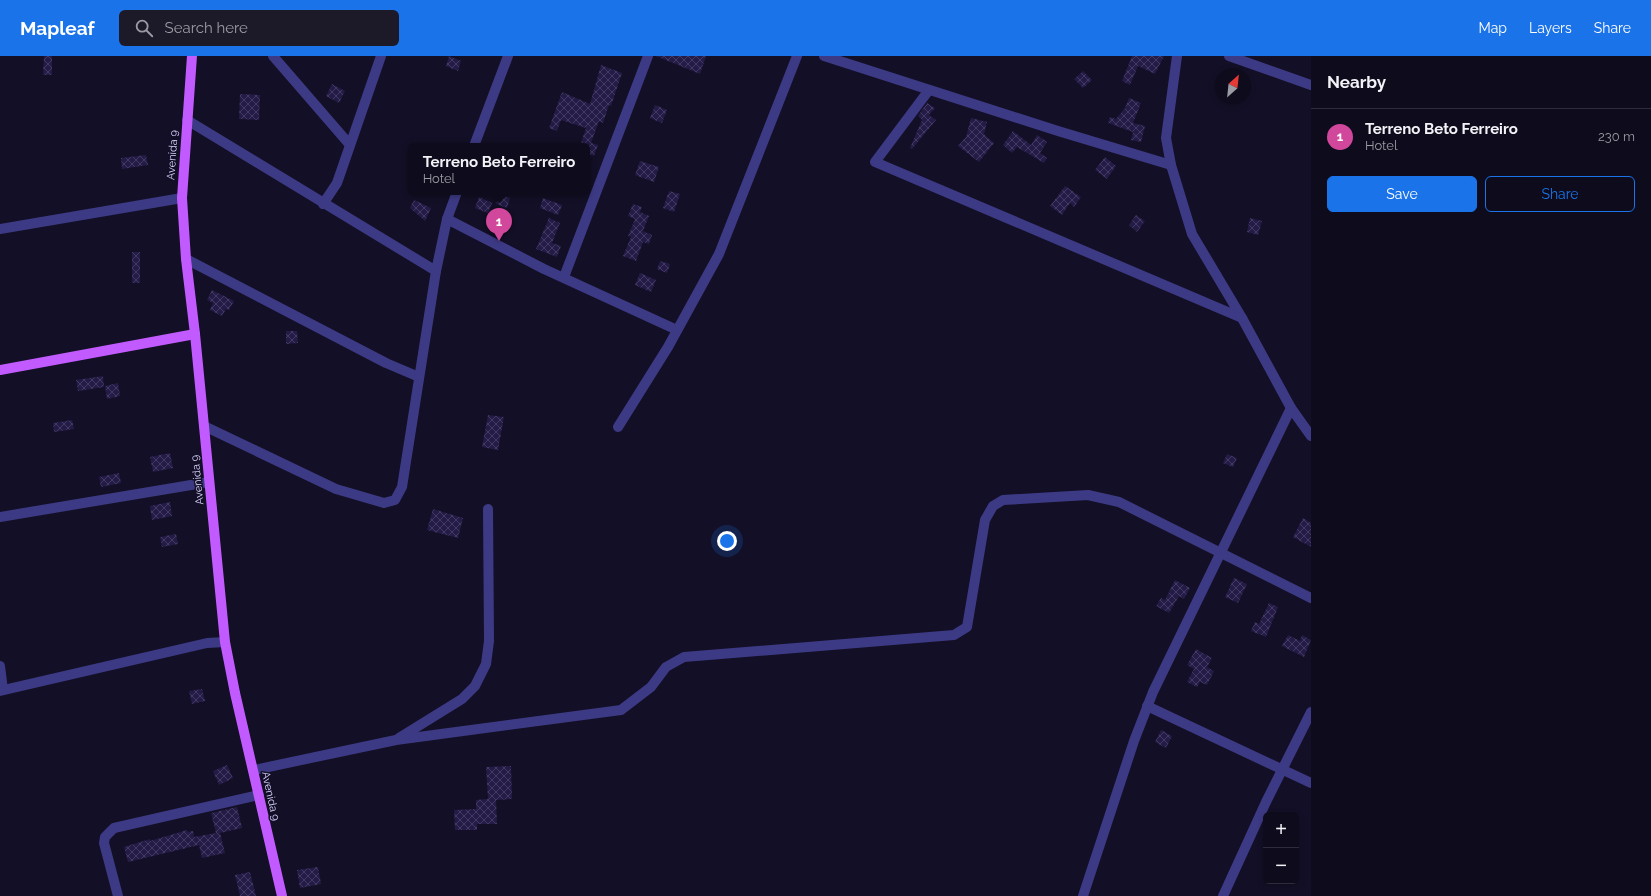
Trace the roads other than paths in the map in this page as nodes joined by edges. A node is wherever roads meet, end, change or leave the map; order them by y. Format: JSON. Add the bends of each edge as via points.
{"nodes":[{"id":1,"x":192,"y":56,"type":"edge"},
{"id":2,"x":274,"y":56,"type":"edge"},
{"id":3,"x":381,"y":56,"type":"edge"},
{"id":4,"x":508,"y":56,"type":"edge"},
{"id":5,"x":648,"y":56,"type":"edge"},
{"id":6,"x":797,"y":56,"type":"edge"},
{"id":7,"x":824,"y":56,"type":"edge"},
{"id":8,"x":1177,"y":56,"type":"edge"},
{"id":9,"x":1229,"y":56,"type":"edge"},
{"id":10,"x":1311,"y":85,"type":"edge"},
{"id":11,"x":929,"y":90,"type":"junction"},
{"id":12,"x":187,"y":120,"type":"junction"},
{"id":13,"x":475,"y":143,"type":"edge"},
{"id":14,"x":350,"y":144,"type":"junction"},
{"id":15,"x":1171,"y":165,"type":"junction"},
{"id":16,"x":456,"y":195,"type":"edge"},
{"id":17,"x":182,"y":198,"type":"junction"},
{"id":18,"x":324,"y":204,"type":"junction"},
{"id":19,"x":447,"y":218,"type":"junction"},
{"id":20,"x":0,"y":229,"type":"edge"},
{"id":21,"x":186,"y":259,"type":"junction"},
{"id":22,"x":436,"y":271,"type":"junction"},
{"id":23,"x":564,"y":277,"type":"junction"},
{"id":24,"x":1242,"y":318,"type":"junction"},
{"id":25,"x":677,"y":330,"type":"junction"},
{"id":26,"x":195,"y":334,"type":"junction"},
{"id":27,"x":0,"y":370,"type":"edge"},
{"id":28,"x":419,"y":377,"type":"junction"},
{"id":29,"x":1291,"y":408,"type":"junction"},
{"id":30,"x":204,"y":426,"type":"junction"},
{"id":31,"x":618,"y":427,"type":"dead end"},
{"id":32,"x":1311,"y":436,"type":"edge"},
{"id":33,"x":209,"y":482,"type":"junction"},
{"id":34,"x":488,"y":509,"type":"dead end"},
{"id":35,"x":0,"y":517,"type":"edge"},
{"id":36,"x":1220,"y":552,"type":"junction"},
{"id":37,"x":1311,"y":598,"type":"edge"},
{"id":38,"x":225,"y":642,"type":"junction"},
{"id":39,"x":0,"y":666,"type":"edge"},
{"id":40,"x":2,"y":690,"type":"edge"},
{"id":41,"x":1147,"y":706,"type":"junction"},
{"id":42,"x":1311,"y":712,"type":"edge"},
{"id":43,"x":396,"y":740,"type":"junction"},
{"id":44,"x":254,"y":770,"type":"junction"},
{"id":45,"x":1282,"y":770,"type":"junction"},
{"id":46,"x":1311,"y":783,"type":"edge"},
{"id":47,"x":258,"y":795,"type":"junction"},
{"id":48,"x":118,"y":896,"type":"edge"},
{"id":49,"x":282,"y":896,"type":"edge"},
{"id":50,"x":1083,"y":896,"type":"edge"},
{"id":51,"x":1223,"y":896,"type":"edge"}],
"edges":[{"from":1,"to":12,"type":"main road","name":"Avenida 9"},
{"from":2,"to":14,"type":"street"},
{"from":3,"to":14,"type":"street"},
{"from":4,"to":13,"type":"street"},
{"from":5,"to":23,"type":"street"},
{"from":6,"to":25,"type":"street","via":[[719,254]]},
{"from":7,"to":11,"type":"street"},
{"from":8,"to":15,"type":"street","via":[[1166,138]]},
{"from":9,"to":10,"type":"street"},
{"from":11,"to":15,"type":"street"},
{"from":11,"to":24,"type":"street","via":[[875,162]]},
{"from":12,"to":17,"type":"main road","name":"Avenida 9"},
{"from":12,"to":18,"type":"street"},
{"from":14,"to":18,"type":"street","via":[[337,183]]},
{"from":15,"to":24,"type":"street","via":[[1192,234]]},
{"from":16,"to":19,"type":"street"},
{"from":17,"to":20,"type":"street"},
{"from":17,"to":21,"type":"main road","name":"Avenida 9"},
{"from":18,"to":22,"type":"street"},
{"from":19,"to":22,"type":"street"},
{"from":19,"to":23,"type":"street"},
{"from":21,"to":26,"type":"main road","name":"Avenida 9"},
{"from":21,"to":28,"type":"street","via":[[386,364]]},
{"from":22,"to":28,"type":"street"},
{"from":23,"to":25,"type":"street"},
{"from":24,"to":29,"type":"street"},
{"from":25,"to":31,"type":"street"},
{"from":26,"to":27,"type":"main road"},
{"from":26,"to":30,"type":"main road","name":"Avenida 9"},
{"from":28,"to":30,"type":"street","via":[[402,487],[395,500],[384,503],[336,489]]},
{"from":29,"to":32,"type":"street"},
{"from":29,"to":36,"type":"street"},
{"from":30,"to":33,"type":"main road","name":"Avenida 9"},
{"from":33,"to":35,"type":"street"},
{"from":33,"to":38,"type":"main road","name":"Avenida 9"},
{"from":34,"to":43,"type":"street","via":[[489,641],[486,664],[475,686],[462,699]]},
{"from":36,"to":37,"type":"street"},
{"from":36,"to":41,"type":"street"},
{"from":36,"to":43,"type":"street","via":[[1119,502],[1088,495],[1003,500],[993,506],[985,520],[967,627],[954,635],[684,657],[666,667],[651,687],[621,710]]},
{"from":38,"to":40,"type":"street","via":[[207,643]]},
{"from":38,"to":44,"type":"main road","name":"Avenida 9"},
{"from":39,"to":40,"type":"street"},
{"from":41,"to":45,"type":"street"},
{"from":41,"to":50,"type":"street"},
{"from":42,"to":45,"type":"street"},
{"from":43,"to":44,"type":"street"},
{"from":44,"to":47,"type":"main road","name":"Avenida 9"},
{"from":45,"to":46,"type":"street"},
{"from":45,"to":51,"type":"street"},
{"from":47,"to":48,"type":"street","via":[[114,828],[105,837],[104,843]]},
{"from":47,"to":49,"type":"main road","name":"Avenida 9"}]}
